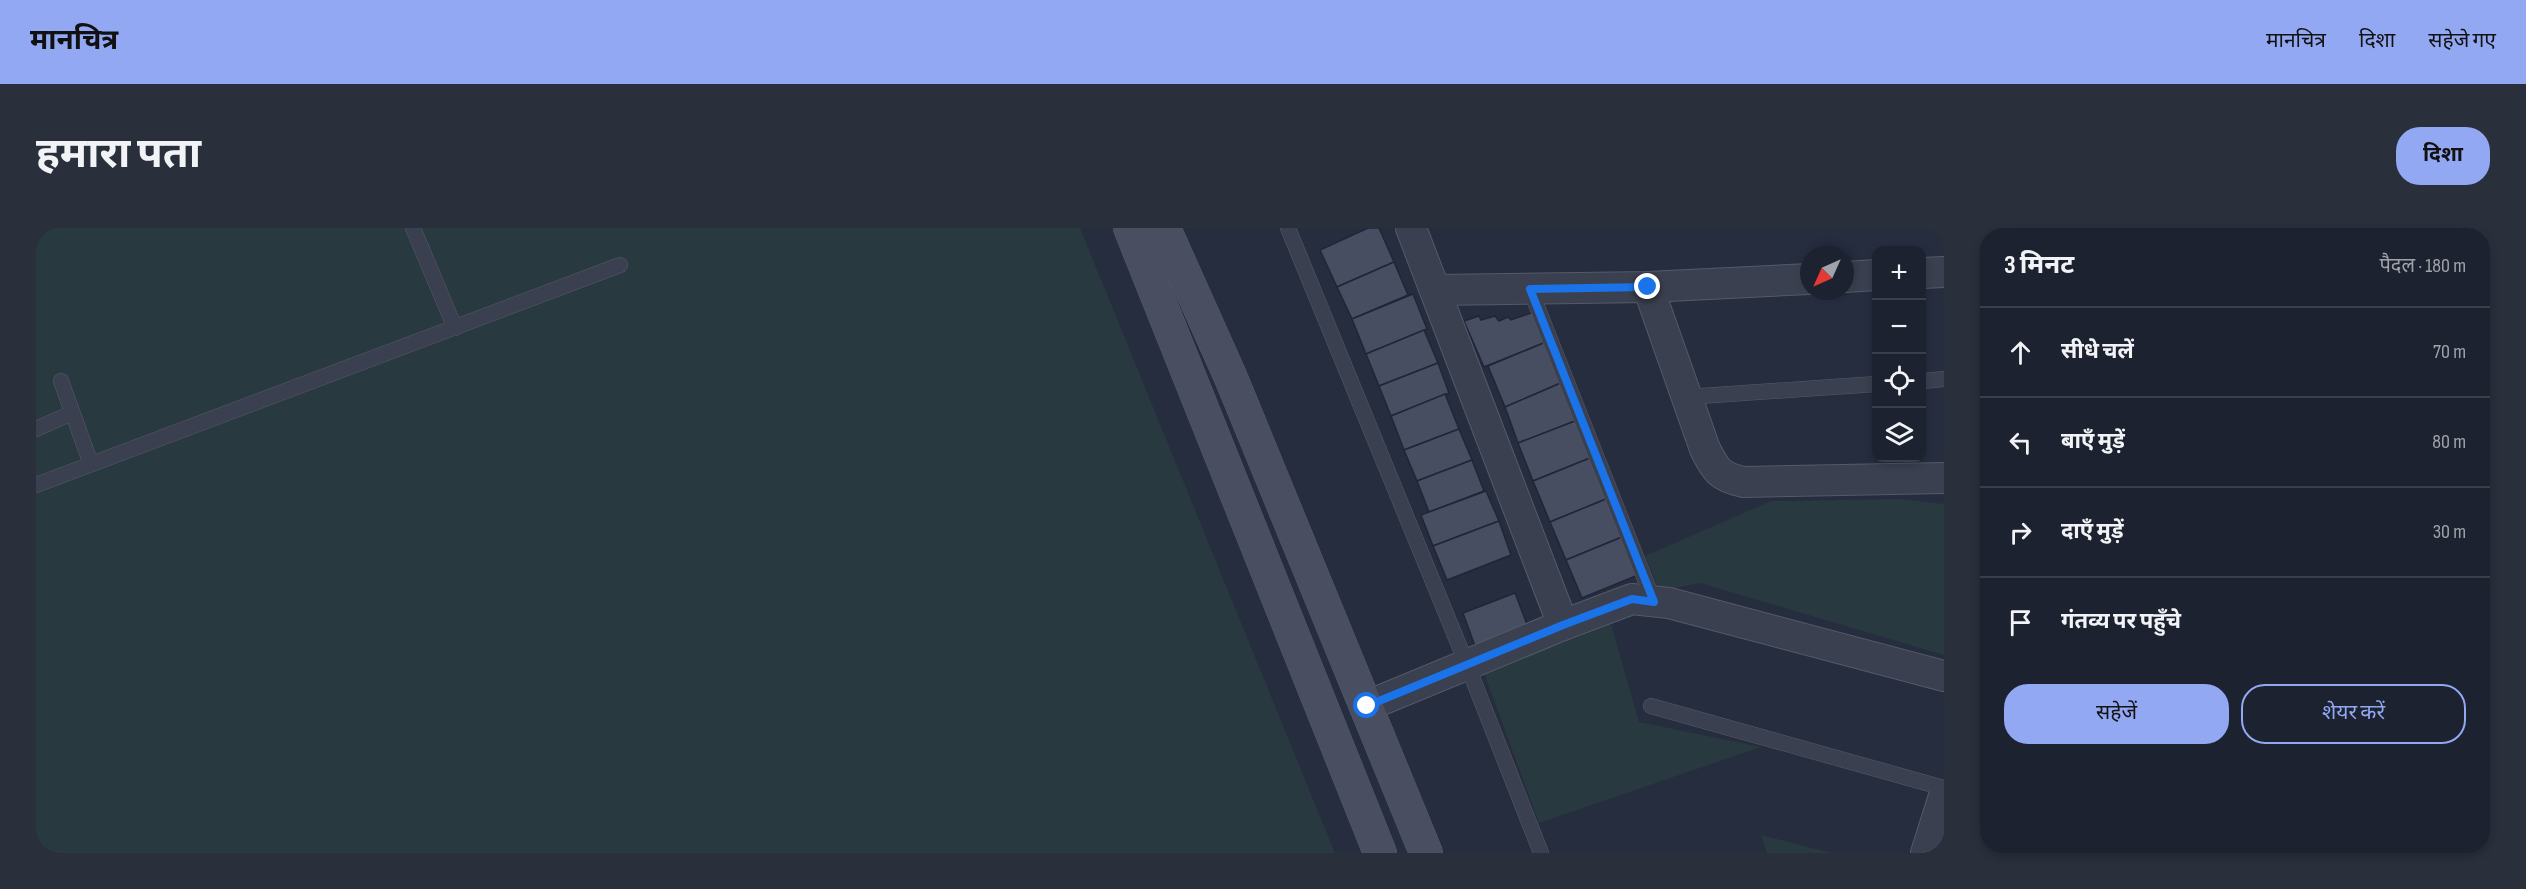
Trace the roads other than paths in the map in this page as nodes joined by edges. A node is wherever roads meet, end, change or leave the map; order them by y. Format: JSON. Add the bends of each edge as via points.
{"nodes":[{"id":1,"x":413,"y":228,"type":"edge"},
{"id":2,"x":1130,"y":228,"type":"edge"},
{"id":3,"x":1164,"y":228,"type":"edge"},
{"id":4,"x":1288,"y":228,"type":"edge"},
{"id":5,"x":1411,"y":228,"type":"edge"},
{"id":6,"x":620,"y":266,"type":"dead end"},
{"id":7,"x":1944,"y":272,"type":"edge"},
{"id":8,"x":1926,"y":273,"type":"edge"},
{"id":9,"x":1872,"y":275,"type":"edge"},
{"id":10,"x":1854,"y":276,"type":"edge"},
{"id":11,"x":1800,"y":279,"type":"edge"},
{"id":12,"x":1648,"y":287,"type":"junction"},
{"id":13,"x":1530,"y":289,"type":"junction"},
{"id":14,"x":1435,"y":290,"type":"junction"},
{"id":15,"x":455,"y":328,"type":"junction"},
{"id":16,"x":1944,"y":379,"type":"edge"},
{"id":17,"x":61,"y":381,"type":"dead end"},
{"id":18,"x":1926,"y":381,"type":"edge"},
{"id":19,"x":1872,"y":384,"type":"edge"},
{"id":20,"x":1686,"y":397,"type":"junction"},
{"id":21,"x":72,"y":412,"type":"junction"},
{"id":22,"x":36,"y":429,"type":"edge"},
{"id":23,"x":91,"y":464,"type":"junction"},
{"id":24,"x":1944,"y":478,"type":"edge"},
{"id":25,"x":36,"y":485,"type":"edge"},
{"id":26,"x":1654,"y":602,"type":"junction"},
{"id":27,"x":1563,"y":625,"type":"junction"},
{"id":28,"x":1467,"y":664,"type":"junction"},
{"id":29,"x":1944,"y":676,"type":"edge"},
{"id":30,"x":1367,"y":706,"type":"junction"},
{"id":31,"x":1651,"y":706,"type":"dead end"},
{"id":32,"x":1944,"y":788,"type":"edge"},
{"id":33,"x":1944,"y":796,"type":"edge"},
{"id":34,"x":1380,"y":853,"type":"edge"},
{"id":35,"x":1426,"y":853,"type":"edge"},
{"id":36,"x":1540,"y":853,"type":"edge"},
{"id":37,"x":1926,"y":853,"type":"edge"}],
"edges":[{"from":1,"to":15,"type":"lane"},
{"from":2,"to":34,"type":"street"},
{"from":3,"to":30,"type":"street","via":[[1231,378]]},
{"from":4,"to":28,"type":"lane"},
{"from":5,"to":14,"type":"street"},
{"from":6,"to":15,"type":"lane"},
{"from":7,"to":8,"type":"street"},
{"from":9,"to":10,"type":"street"},
{"from":11,"to":12,"type":"street"},
{"from":12,"to":13,"type":"street"},
{"from":12,"to":20,"type":"street"},
{"from":13,"to":14,"type":"street"},
{"from":13,"to":26,"type":"lane"},
{"from":14,"to":27,"type":"street"},
{"from":15,"to":23,"type":"lane"},
{"from":16,"to":18,"type":"lane"},
{"from":17,"to":21,"type":"lane"},
{"from":19,"to":20,"type":"lane"},
{"from":20,"to":24,"type":"street","via":[[1714,469],[1727,479],[1744,482]]},
{"from":21,"to":22,"type":"lane"},
{"from":21,"to":23,"type":"lane"},
{"from":23,"to":25,"type":"lane"},
{"from":26,"to":27,"type":"street","via":[[1632,599]]},
{"from":26,"to":29,"type":"street"},
{"from":27,"to":28,"type":"street"},
{"from":28,"to":30,"type":"street"},
{"from":28,"to":36,"type":"lane"},
{"from":30,"to":35,"type":"street"},
{"from":31,"to":32,"type":"lane"},
{"from":33,"to":37,"type":"street"}]}
